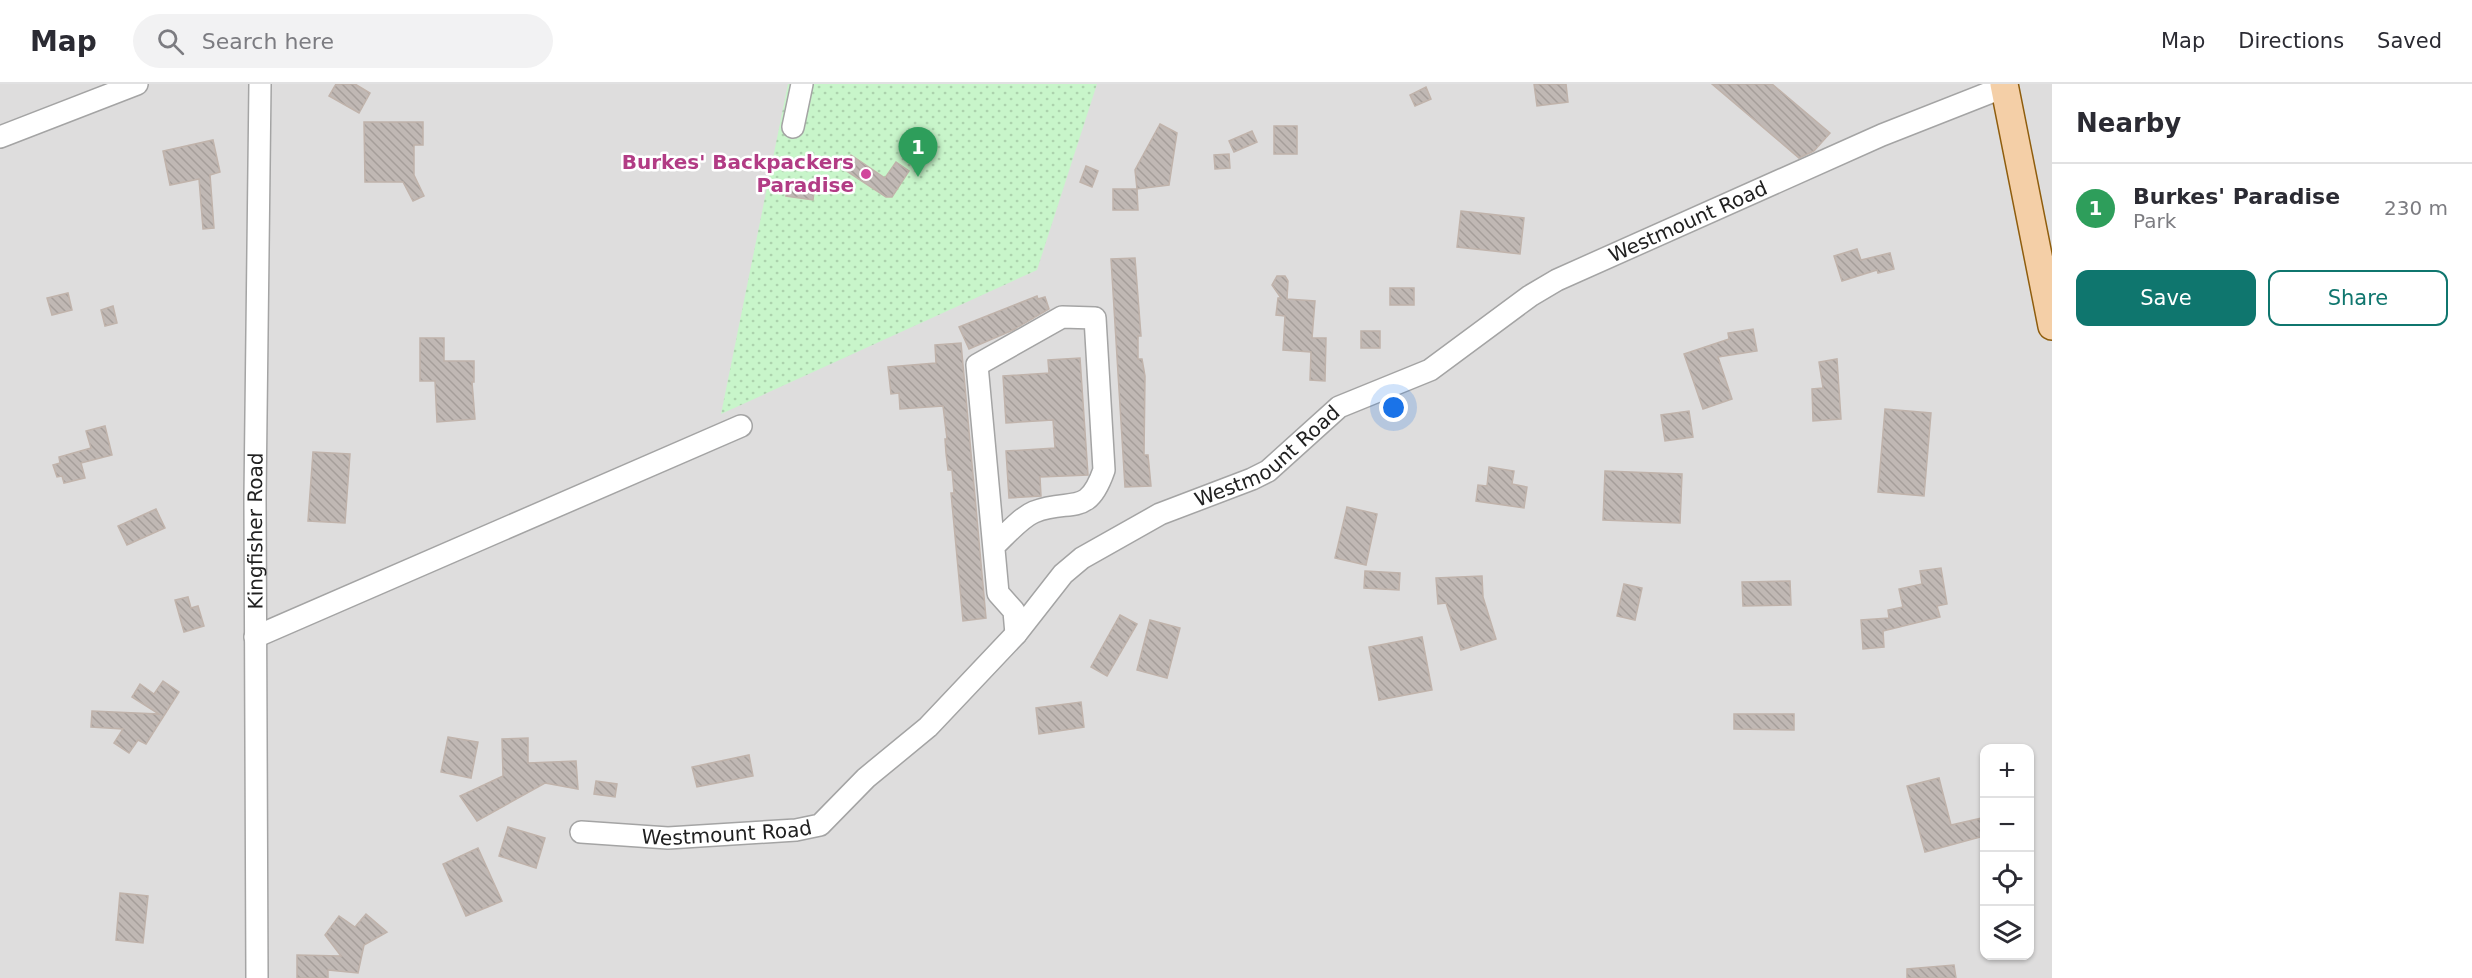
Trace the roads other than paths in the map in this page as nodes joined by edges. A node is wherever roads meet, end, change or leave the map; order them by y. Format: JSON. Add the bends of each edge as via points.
{"nodes":[{"id":1,"x":137,"y":84,"type":"edge"},
{"id":2,"x":260,"y":84,"type":"edge"},
{"id":3,"x":801,"y":84,"type":"edge"},
{"id":4,"x":2004,"y":86,"type":"edge"},
{"id":5,"x":793,"y":127,"type":"dead end"},
{"id":6,"x":0,"y":137,"type":"edge"},
{"id":7,"x":2052,"y":326,"type":"edge"},
{"id":8,"x":741,"y":426,"type":"dead end"},
{"id":9,"x":994,"y":546,"type":"junction"},
{"id":10,"x":1016,"y":634,"type":"junction"},
{"id":11,"x":255,"y":638,"type":"junction"},
{"id":12,"x":581,"y":832,"type":"dead end"},
{"id":13,"x":257,"y":978,"type":"edge"}],
"edges":[{"from":1,"to":6,"type":"street"},
{"from":2,"to":11,"type":"street","name":"Kingfisher Road"},
{"from":3,"to":5,"type":"street"},
{"from":4,"to":7,"type":"main road"},
{"from":4,"to":10,"type":"street","name":"Westmount Road","via":[[1882,135],[1557,280],[1430,370],[1339,407],[1268,471],[1160,514],[1089,553],[1063,574]]},
{"from":8,"to":11,"type":"street"},
{"from":9,"to":9,"type":"street","via":[[976,365],[1062,317],[1095,318],[1104,470],[1098,489],[1085,503],[1033,513]]},
{"from":9,"to":10,"type":"street","via":[[998,593],[1014,611]]},
{"from":10,"to":12,"type":"street","name":"Westmount Road","via":[[928,727],[866,778],[820,825],[668,838]]},
{"from":11,"to":13,"type":"street","name":"Kingfisher Road"}]}
